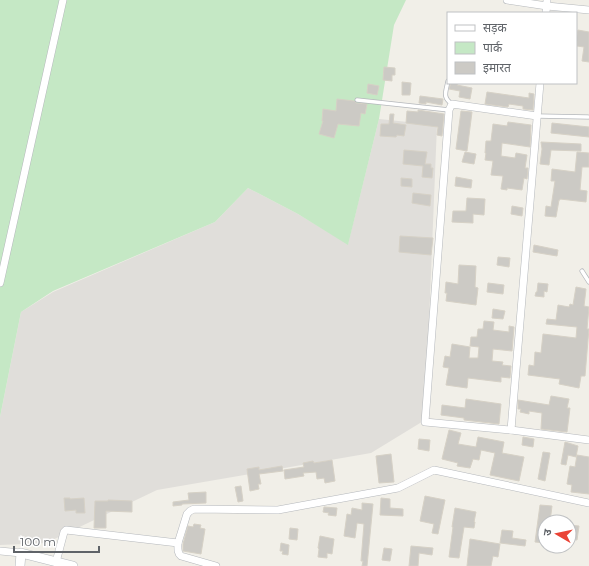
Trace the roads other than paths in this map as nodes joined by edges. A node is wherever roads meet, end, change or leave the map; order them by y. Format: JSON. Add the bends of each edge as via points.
{"nodes":[{"id":1,"x":63,"y":0,"type":"edge"},
{"id":2,"x":507,"y":0,"type":"edge"},
{"id":3,"x":547,"y":6,"type":"edge"},
{"id":4,"x":589,"y":10,"type":"edge"},
{"id":5,"x":447,"y":84,"type":"edge"},
{"id":6,"x":540,"y":84,"type":"edge"},
{"id":7,"x":357,"y":100,"type":"dead end"},
{"id":8,"x":451,"y":107,"type":"junction"},
{"id":9,"x":537,"y":116,"type":"junction"},
{"id":10,"x":588,"y":117,"type":"dead end"},
{"id":11,"x":582,"y":271,"type":"dead end"},
{"id":12,"x":589,"y":282,"type":"edge"},
{"id":13,"x":0,"y":283,"type":"edge"},
{"id":14,"x":511,"y":430,"type":"junction"},
{"id":15,"x":589,"y":440,"type":"edge"},
{"id":16,"x":589,"y":503,"type":"edge"},
{"id":17,"x":178,"y":543,"type":"junction"},
{"id":18,"x":0,"y":551,"type":"edge"},
{"id":19,"x":21,"y":553,"type":"junction"},
{"id":20,"x":56,"y":562,"type":"junction"},
{"id":21,"x":20,"y":566,"type":"edge"},
{"id":22,"x":73,"y":566,"type":"edge"},
{"id":23,"x":216,"y":566,"type":"edge"}],
"edges":[{"from":1,"to":13,"type":"street"},
{"from":2,"to":3,"type":"street"},
{"from":3,"to":4,"type":"street"},
{"from":5,"to":8,"type":"lane","via":[[445,96]]},
{"from":6,"to":9,"type":"street"},
{"from":7,"to":8,"type":"lane"},
{"from":8,"to":9,"type":"street"},
{"from":8,"to":14,"type":"street","via":[[425,422]]},
{"from":9,"to":10,"type":"lane"},
{"from":9,"to":14,"type":"street"},
{"from":11,"to":12,"type":"lane"},
{"from":14,"to":15,"type":"street"},
{"from":16,"to":17,"type":"street","via":[[434,470],[398,488],[278,510],[194,509],[187,514]]},
{"from":17,"to":20,"type":"street","via":[[66,530]]},
{"from":17,"to":23,"type":"street","via":[[179,555]]},
{"from":18,"to":19,"type":"street"},
{"from":19,"to":20,"type":"street"},
{"from":19,"to":21,"type":"street"},
{"from":20,"to":22,"type":"street"}]}
